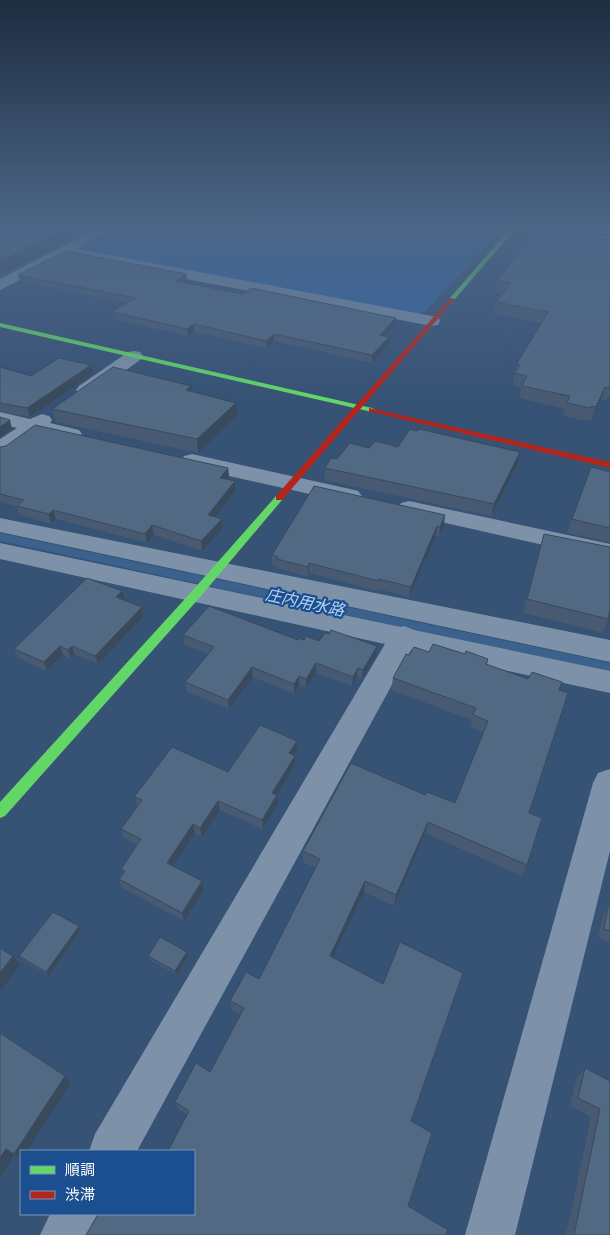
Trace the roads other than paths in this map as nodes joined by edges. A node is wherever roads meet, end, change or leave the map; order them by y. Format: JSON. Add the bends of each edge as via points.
{"nodes":[{"id":1,"x":236,"y":284,"type":"edge"},
{"id":2,"x":464,"y":284,"type":"edge"},
{"id":3,"x":432,"y":321,"type":"junction"},
{"id":4,"x":0,"y":325,"type":"edge"},
{"id":5,"x":134,"y":356,"type":"junction"},
{"id":6,"x":357,"y":408,"type":"junction"},
{"id":7,"x":0,"y":418,"type":"edge"},
{"id":8,"x":34,"y":426,"type":"junction"},
{"id":9,"x":91,"y":438,"type":"edge"},
{"id":10,"x":0,"y":449,"type":"edge"},
{"id":11,"x":168,"y":455,"type":"edge"},
{"id":12,"x":610,"y":465,"type":"edge"},
{"id":13,"x":292,"y":483,"type":"junction"},
{"id":14,"x":0,"y":525,"type":"edge"},
{"id":15,"x":0,"y":552,"type":"edge"},
{"id":16,"x":610,"y":552,"type":"edge"},
{"id":17,"x":207,"y":581,"type":"junction"},
{"id":18,"x":404,"y":636,"type":"junction"},
{"id":19,"x":610,"y":651,"type":"edge"},
{"id":20,"x":610,"y":682,"type":"edge"},
{"id":21,"x":610,"y":783,"type":"edge"},
{"id":22,"x":0,"y":812,"type":"edge"},
{"id":23,"x":113,"y":1150,"type":"edge"},
{"id":24,"x":76,"y":1215,"type":"edge"},
{"id":25,"x":65,"y":1235,"type":"edge"},
{"id":26,"x":490,"y":1235,"type":"edge"}],
"edges":[{"from":1,"to":3,"type":"street"},
{"from":2,"to":3,"type":"street"},
{"from":3,"to":6,"type":"street"},
{"from":4,"to":5,"type":"street"},
{"from":5,"to":6,"type":"street"},
{"from":5,"to":8,"type":"street"},
{"from":6,"to":12,"type":"street"},
{"from":6,"to":13,"type":"street"},
{"from":7,"to":8,"type":"street"},
{"from":8,"to":9,"type":"street"},
{"from":8,"to":10,"type":"street"},
{"from":11,"to":13,"type":"street"},
{"from":13,"to":16,"type":"street"},
{"from":13,"to":17,"type":"street"},
{"from":14,"to":17,"type":"street"},
{"from":15,"to":17,"type":"street"},
{"from":17,"to":18,"type":"street"},
{"from":17,"to":19,"type":"street"},
{"from":17,"to":22,"type":"street"},
{"from":18,"to":20,"type":"street"},
{"from":18,"to":23,"type":"street"},
{"from":21,"to":26,"type":"street"},
{"from":24,"to":25,"type":"street"}]}
